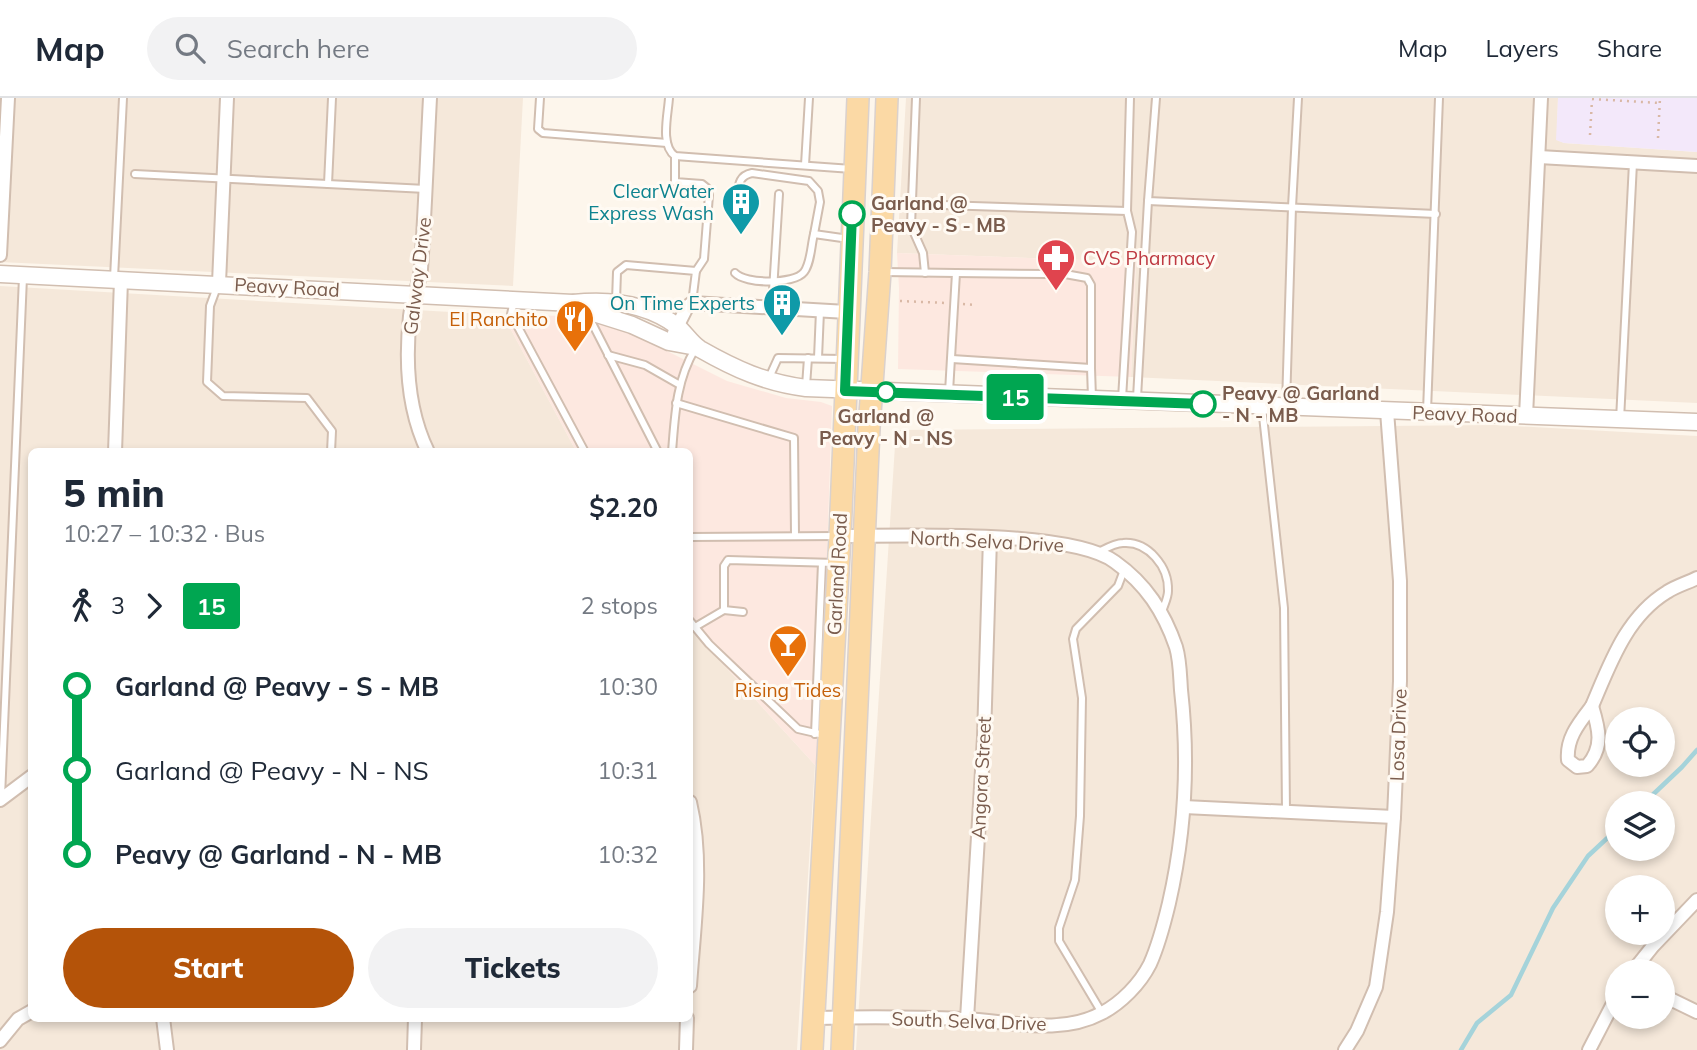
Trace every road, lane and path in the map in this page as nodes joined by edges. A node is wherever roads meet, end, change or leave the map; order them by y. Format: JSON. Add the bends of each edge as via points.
{"nodes":[{"id":1,"x":8,"y":98,"type":"edge"},
{"id":2,"x":123,"y":98,"type":"edge"},
{"id":3,"x":227,"y":98,"type":"edge"},
{"id":4,"x":332,"y":98,"type":"edge"},
{"id":5,"x":430,"y":98,"type":"edge"},
{"id":6,"x":540,"y":98,"type":"edge"},
{"id":7,"x":669,"y":98,"type":"edge"},
{"id":8,"x":809,"y":98,"type":"edge"},
{"id":9,"x":858,"y":98,"type":"edge"},
{"id":10,"x":887,"y":98,"type":"edge"},
{"id":11,"x":916,"y":98,"type":"edge"},
{"id":12,"x":1130,"y":98,"type":"edge"},
{"id":13,"x":1156,"y":98,"type":"edge"},
{"id":14,"x":1298,"y":98,"type":"edge"},
{"id":15,"x":1439,"y":98,"type":"edge"},
{"id":16,"x":1541,"y":98,"type":"edge"},
{"id":17,"x":1592,"y":99,"type":"edge"},
{"id":18,"x":1660,"y":100,"type":"edge"},
{"id":19,"x":1590,"y":135,"type":"dead end"},
{"id":20,"x":1658,"y":138,"type":"dead end"},
{"id":21,"x":667,"y":143,"type":"junction"},
{"id":22,"x":676,"y":156,"type":"junction"},
{"id":23,"x":1539,"y":157,"type":"junction"},
{"id":24,"x":1633,"y":163,"type":"junction"},
{"id":25,"x":805,"y":165,"type":"junction"},
{"id":26,"x":1697,"y":166,"type":"edge"},
{"id":27,"x":854,"y":169,"type":"junction"},
{"id":28,"x":135,"y":174,"type":"dead end"},
{"id":29,"x":223,"y":178,"type":"junction"},
{"id":30,"x":328,"y":184,"type":"junction"},
{"id":31,"x":426,"y":188,"type":"junction"},
{"id":32,"x":779,"y":194,"type":"dead end"},
{"id":33,"x":737,"y":200,"type":"dead end"},
{"id":34,"x":1148,"y":201,"type":"junction"},
{"id":35,"x":912,"y":204,"type":"junction"},
{"id":36,"x":1292,"y":207,"type":"junction"},
{"id":37,"x":1127,"y":211,"type":"junction"},
{"id":38,"x":1436,"y":214,"type":"junction"},
{"id":39,"x":814,"y":234,"type":"junction"},
{"id":40,"x":851,"y":239,"type":"junction"},
{"id":41,"x":0,"y":255,"type":"edge"},
{"id":42,"x":696,"y":271,"type":"junction"},
{"id":43,"x":880,"y":272,"type":"junction"},
{"id":44,"x":735,"y":273,"type":"dead end"},
{"id":45,"x":925,"y":273,"type":"junction"},
{"id":46,"x":957,"y":273,"type":"junction"},
{"id":47,"x":0,"y":274,"type":"edge"},
{"id":48,"x":1047,"y":274,"type":"dead end"},
{"id":49,"x":1065,"y":274,"type":"dead end"},
{"id":50,"x":23,"y":275,"type":"junction"},
{"id":51,"x":117,"y":280,"type":"junction"},
{"id":52,"x":773,"y":281,"type":"junction"},
{"id":53,"x":219,"y":283,"type":"junction"},
{"id":54,"x":416,"y":293,"type":"junction"},
{"id":55,"x":514,"y":299,"type":"junction"},
{"id":56,"x":616,"y":301,"type":"junction"},
{"id":57,"x":900,"y":301,"type":"dead end"},
{"id":58,"x":573,"y":303,"type":"junction"},
{"id":59,"x":692,"y":303,"type":"junction"},
{"id":60,"x":955,"y":304,"type":"junction"},
{"id":61,"x":975,"y":305,"type":"dead end"},
{"id":62,"x":772,"y":309,"type":"junction"},
{"id":63,"x":820,"y":310,"type":"junction"},
{"id":64,"x":847,"y":312,"type":"junction"},
{"id":65,"x":594,"y":313,"type":"junction"},
{"id":66,"x":678,"y":327,"type":"junction"},
{"id":67,"x":669,"y":342,"type":"junction"},
{"id":68,"x":696,"y":347,"type":"junction"},
{"id":69,"x":608,"y":355,"type":"junction"},
{"id":70,"x":808,"y":358,"type":"junction"},
{"id":71,"x":818,"y":358,"type":"junction"},
{"id":72,"x":846,"y":359,"type":"junction"},
{"id":73,"x":952,"y":359,"type":"junction"},
{"id":74,"x":1091,"y":368,"type":"junction"},
{"id":75,"x":768,"y":381,"type":"junction"},
{"id":76,"x":680,"y":385,"type":"junction"},
{"id":77,"x":806,"y":388,"type":"junction"},
{"id":78,"x":845,"y":391,"type":"junction"},
{"id":79,"x":872,"y":392,"type":"junction"},
{"id":80,"x":949,"y":394,"type":"junction"},
{"id":81,"x":1091,"y":400,"type":"junction"},
{"id":82,"x":1130,"y":401,"type":"junction"},
{"id":83,"x":676,"y":403,"type":"junction"},
{"id":84,"x":1262,"y":407,"type":"junction"},
{"id":85,"x":1286,"y":407,"type":"junction"},
{"id":86,"x":1387,"y":411,"type":"junction"},
{"id":87,"x":1427,"y":412,"type":"junction"},
{"id":88,"x":1526,"y":416,"type":"junction"},
{"id":89,"x":1620,"y":419,"type":"junction"},
{"id":90,"x":1697,"y":422,"type":"edge"},
{"id":91,"x":115,"y":448,"type":"edge"},
{"id":92,"x":331,"y":448,"type":"edge"},
{"id":93,"x":426,"y":448,"type":"edge"},
{"id":94,"x":583,"y":448,"type":"edge"},
{"id":95,"x":656,"y":448,"type":"edge"},
{"id":96,"x":672,"y":448,"type":"edge"},
{"id":97,"x":795,"y":535,"type":"junction"},
{"id":98,"x":839,"y":536,"type":"junction"},
{"id":99,"x":865,"y":536,"type":"junction"},
{"id":100,"x":693,"y":537,"type":"edge"},
{"id":101,"x":990,"y":538,"type":"junction"},
{"id":102,"x":1097,"y":553,"type":"junction"},
{"id":103,"x":830,"y":563,"type":"junction"},
{"id":104,"x":1124,"y":569,"type":"junction"},
{"id":105,"x":1697,"y":578,"type":"edge"},
{"id":106,"x":724,"y":610,"type":"junction"},
{"id":107,"x":743,"y":612,"type":"dead end"},
{"id":108,"x":1162,"y":612,"type":"junction"},
{"id":109,"x":693,"y":625,"type":"edge"},
{"id":110,"x":695,"y":627,"type":"junction"},
{"id":111,"x":1592,"y":706,"type":"dead end"},
{"id":112,"x":822,"y":734,"type":"junction"},
{"id":113,"x":28,"y":779,"type":"edge"},
{"id":114,"x":0,"y":799,"type":"edge"},
{"id":115,"x":1184,"y":807,"type":"junction"},
{"id":116,"x":1286,"y":811,"type":"junction"},
{"id":117,"x":693,"y":817,"type":"edge"},
{"id":118,"x":1394,"y":817,"type":"junction"},
{"id":119,"x":693,"y":890,"type":"edge"},
{"id":120,"x":1697,"y":900,"type":"edge"},
{"id":121,"x":1643,"y":959,"type":"edge"},
{"id":122,"x":1675,"y":1001,"type":"edge"},
{"id":123,"x":1697,"y":1012,"type":"edge"},
{"id":124,"x":28,"y":1013,"type":"edge"},
{"id":125,"x":1102,"y":1013,"type":"junction"},
{"id":126,"x":1605,"y":1015,"type":"edge"},
{"id":127,"x":844,"y":1017,"type":"junction"},
{"id":128,"x":814,"y":1018,"type":"junction"},
{"id":129,"x":967,"y":1019,"type":"junction"},
{"id":130,"x":164,"y":1022,"type":"edge"},
{"id":131,"x":415,"y":1022,"type":"edge"},
{"id":132,"x":687,"y":1022,"type":"edge"},
{"id":133,"x":0,"y":1041,"type":"edge"},
{"id":134,"x":167,"y":1050,"type":"edge"},
{"id":135,"x":414,"y":1050,"type":"edge"},
{"id":136,"x":686,"y":1050,"type":"edge"},
{"id":137,"x":812,"y":1050,"type":"edge"},
{"id":138,"x":842,"y":1050,"type":"edge"},
{"id":139,"x":1345,"y":1050,"type":"edge"},
{"id":140,"x":1589,"y":1050,"type":"edge"}],
"edges":[{"from":1,"to":41,"type":"street"},
{"from":2,"to":51,"type":"lane"},
{"from":3,"to":29,"type":"street"},
{"from":4,"to":30,"type":"lane"},
{"from":5,"to":31,"type":"street","name":"Galway Drive"},
{"from":6,"to":21,"type":"lane","via":[[538,129],[543,133]]},
{"from":7,"to":21,"type":"lane"},
{"from":8,"to":25,"type":"lane"},
{"from":9,"to":27,"type":"main road","name":"Garland Road"},
{"from":10,"to":43,"type":"main road","name":"Garland Road"},
{"from":11,"to":35,"type":"lane"},
{"from":12,"to":37,"type":"lane"},
{"from":13,"to":34,"type":"lane"},
{"from":14,"to":36,"type":"lane"},
{"from":15,"to":38,"type":"lane"},
{"from":16,"to":23,"type":"street"},
{"from":17,"to":18,"type":"path"},
{"from":17,"to":19,"type":"path"},
{"from":18,"to":20,"type":"path"},
{"from":21,"to":22,"type":"lane"},
{"from":22,"to":25,"type":"lane"},
{"from":22,"to":42,"type":"lane","via":[[675,182],[702,184],[709,195],[704,259]]},
{"from":23,"to":24,"type":"street"},
{"from":23,"to":88,"type":"street"},
{"from":24,"to":26,"type":"street"},
{"from":24,"to":89,"type":"lane"},
{"from":25,"to":27,"type":"lane"},
{"from":27,"to":40,"type":"main road","name":"Garland Road"},
{"from":28,"to":29,"type":"lane"},
{"from":29,"to":30,"type":"lane"},
{"from":29,"to":53,"type":"street"},
{"from":30,"to":31,"type":"lane"},
{"from":31,"to":54,"type":"street","name":"Galway Drive"},
{"from":32,"to":52,"type":"lane"},
{"from":33,"to":39,"type":"lane","via":[[745,174],[809,181],[820,202]]},
{"from":34,"to":36,"type":"lane"},
{"from":34,"to":82,"type":"lane"},
{"from":35,"to":37,"type":"lane"},
{"from":35,"to":45,"type":"lane","via":[[911,226],[923,253]]},
{"from":36,"to":38,"type":"lane"},
{"from":36,"to":85,"type":"lane"},
{"from":37,"to":82,"type":"lane","via":[[1132,232],[1124,370]]},
{"from":38,"to":87,"type":"lane"},
{"from":39,"to":40,"type":"lane"},
{"from":39,"to":52,"type":"lane","via":[[807,269],[801,276]]},
{"from":40,"to":64,"type":"main road","name":"Garland Road"},
{"from":42,"to":56,"type":"lane","via":[[626,265],[617,272]]},
{"from":42,"to":59,"type":"lane"},
{"from":43,"to":45,"type":"lane"},
{"from":43,"to":79,"type":"main road","name":"Garland Road"},
{"from":44,"to":52,"type":"lane","via":[[745,280]]},
{"from":45,"to":46,"type":"lane"},
{"from":46,"to":48,"type":"lane"},
{"from":46,"to":60,"type":"lane"},
{"from":47,"to":50,"type":"street","name":"Peavy Road"},
{"from":49,"to":74,"type":"lane","via":[[1080,275],[1091,285]]},
{"from":50,"to":51,"type":"street","name":"Peavy Road"},
{"from":50,"to":114,"type":"lane"},
{"from":51,"to":53,"type":"street","name":"Peavy Road"},
{"from":51,"to":91,"type":"street"},
{"from":52,"to":62,"type":"lane"},
{"from":53,"to":54,"type":"street","name":"Peavy Road"},
{"from":53,"to":92,"type":"lane","via":[[210,306],[207,382],[223,396],[307,398],[332,431]]},
{"from":54,"to":55,"type":"street","name":"Peavy Road"},
{"from":54,"to":93,"type":"street","name":"Galway Drive","via":[[411,313],[409,394]]},
{"from":55,"to":58,"type":"street","name":"Peavy Road"},
{"from":55,"to":94,"type":"lane","via":[[511,314]]},
{"from":56,"to":58,"type":"street","name":"Peavy Road"},
{"from":56,"to":66,"type":"street","name":"Peavy Road"},
{"from":57,"to":60,"type":"path"},
{"from":58,"to":65,"type":"street","name":"Peavy Road"},
{"from":59,"to":62,"type":"street"},
{"from":59,"to":66,"type":"street"},
{"from":60,"to":61,"type":"path"},
{"from":60,"to":73,"type":"lane"},
{"from":62,"to":63,"type":"street"},
{"from":63,"to":64,"type":"street"},
{"from":63,"to":71,"type":"lane"},
{"from":64,"to":72,"type":"main road","name":"Garland Road"},
{"from":65,"to":67,"type":"street","name":"Peavy Road"},
{"from":65,"to":69,"type":"lane","via":[[592,323]]},
{"from":66,"to":67,"type":"street"},
{"from":66,"to":68,"type":"street","name":"Peavy Road"},
{"from":67,"to":68,"type":"street","name":"Peavy Road"},
{"from":68,"to":75,"type":"street","name":"Peavy Road"},
{"from":68,"to":76,"type":"lane"},
{"from":69,"to":76,"type":"lane","via":[[645,365]]},
{"from":69,"to":95,"type":"lane"},
{"from":70,"to":71,"type":"lane"},
{"from":70,"to":75,"type":"lane","via":[[778,358]]},
{"from":70,"to":77,"type":"lane"},
{"from":71,"to":72,"type":"lane"},
{"from":72,"to":78,"type":"main road","name":"Garland Road"},
{"from":73,"to":74,"type":"lane"},
{"from":73,"to":80,"type":"lane"},
{"from":74,"to":81,"type":"lane"},
{"from":75,"to":77,"type":"street","name":"Peavy Road"},
{"from":76,"to":83,"type":"lane"},
{"from":77,"to":78,"type":"street","name":"Peavy Road"},
{"from":78,"to":79,"type":"street","name":"Peavy Road"},
{"from":78,"to":98,"type":"main road","name":"Garland Road"},
{"from":79,"to":80,"type":"street","name":"Peavy Road"},
{"from":79,"to":99,"type":"main road","name":"Garland Road"},
{"from":80,"to":81,"type":"street","name":"Peavy Road"},
{"from":81,"to":82,"type":"street","name":"Peavy Road"},
{"from":82,"to":84,"type":"street","name":"Peavy Road"},
{"from":83,"to":96,"type":"lane"},
{"from":83,"to":97,"type":"lane","via":[[794,438]]},
{"from":84,"to":85,"type":"street","name":"Peavy Road"},
{"from":84,"to":116,"type":"lane","via":[[1284,608]]},
{"from":85,"to":86,"type":"street","name":"Peavy Road"},
{"from":86,"to":87,"type":"street","name":"Peavy Road"},
{"from":86,"to":118,"type":"street","name":"Losa Drive","via":[[1399,581]]},
{"from":87,"to":88,"type":"street","name":"Peavy Road"},
{"from":88,"to":89,"type":"street","name":"Peavy Road"},
{"from":89,"to":90,"type":"street","name":"Peavy Road"},
{"from":97,"to":98,"type":"lane"},
{"from":97,"to":100,"type":"lane"},
{"from":98,"to":99,"type":"street","name":"North Selva Drive"},
{"from":98,"to":103,"type":"main road","name":"Garland Road"},
{"from":99,"to":101,"type":"street","name":"North Selva Drive"},
{"from":99,"to":127,"type":"main road","name":"Garland Road"},
{"from":101,"to":102,"type":"street","name":"North Selva Drive","via":[[1065,544]]},
{"from":101,"to":129,"type":"street","name":"Angora Street","via":[[984,737]]},
{"from":102,"to":104,"type":"street","name":"North Selva Drive"},
{"from":102,"to":108,"type":"lane","via":[[1124,543],[1151,553],[1159,561],[1168,588]]},
{"from":103,"to":106,"type":"lane","via":[[729,560],[724,566]]},
{"from":103,"to":112,"type":"main road","name":"Garland Road"},
{"from":104,"to":108,"type":"street","name":"North Selva Drive","via":[[1139,580]]},
{"from":104,"to":125,"type":"lane","via":[[1118,586],[1076,629],[1073,639],[1082,698],[1080,816],[1075,880],[1059,942]]},
{"from":105,"to":111,"type":"street","via":[[1667,592],[1642,612],[1622,639]]},
{"from":106,"to":107,"type":"lane"},
{"from":106,"to":110,"type":"lane"},
{"from":108,"to":115,"type":"street","name":"North Selva Drive","via":[[1177,651],[1184,716]]},
{"from":109,"to":110,"type":"lane"},
{"from":110,"to":112,"type":"lane","via":[[798,729]]},
{"from":112,"to":128,"type":"main road","name":"Garland Road"},
{"from":113,"to":114,"type":"street"},
{"from":115,"to":116,"type":"street"},
{"from":115,"to":125,"type":"street","name":"South Selva Drive","via":[[1160,942],[1128,994]]},
{"from":116,"to":118,"type":"street"},
{"from":117,"to":119,"type":"street","via":[[697,838]]},
{"from":118,"to":139,"type":"street","name":"Losa Drive","via":[[1376,987]]},
{"from":120,"to":121,"type":"street"},
{"from":122,"to":123,"type":"street"},
{"from":124,"to":133,"type":"street"},
{"from":125,"to":129,"type":"street","name":"South Selva Drive","via":[[1077,1022],[1040,1026]]},
{"from":126,"to":140,"type":"street"},
{"from":127,"to":128,"type":"street","name":"South Selva Drive"},
{"from":127,"to":129,"type":"street","name":"South Selva Drive"},
{"from":127,"to":138,"type":"main road","name":"Garland Road"},
{"from":128,"to":137,"type":"main road","name":"Garland Road"},
{"from":130,"to":134,"type":"street"},
{"from":131,"to":135,"type":"street"},
{"from":132,"to":136,"type":"street"}]}
